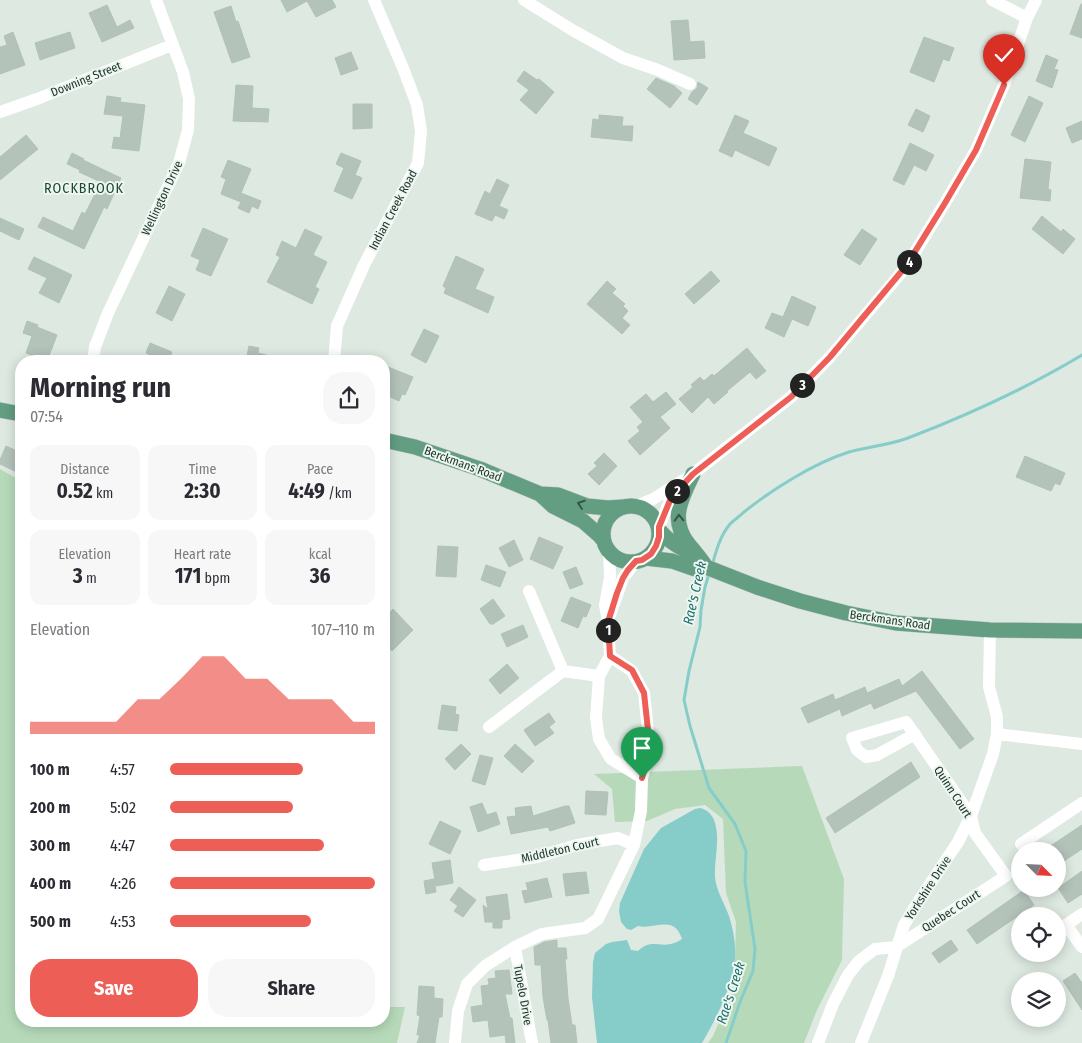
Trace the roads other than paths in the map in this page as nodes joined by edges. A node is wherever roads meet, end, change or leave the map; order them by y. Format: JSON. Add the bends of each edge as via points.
{"nodes":[{"id":1,"x":156,"y":0,"type":"edge"},
{"id":2,"x":374,"y":0,"type":"edge"},
{"id":3,"x":524,"y":0,"type":"edge"},
{"id":4,"x":992,"y":0,"type":"edge"},
{"id":5,"x":1036,"y":0,"type":"edge"},
{"id":6,"x":1027,"y":18,"type":"junction"},
{"id":7,"x":172,"y":45,"type":"junction"},
{"id":8,"x":690,"y":84,"type":"dead end"},
{"id":9,"x":0,"y":112,"type":"edge"},
{"id":10,"x":93,"y":355,"type":"edge"},
{"id":11,"x":335,"y":355,"type":"edge"},
{"id":12,"x":0,"y":410,"type":"edge"},
{"id":13,"x":15,"y":413,"type":"edge"},
{"id":14,"x":390,"y":441,"type":"edge"},
{"id":15,"x":693,"y":474,"type":"junction"},
{"id":16,"x":540,"y":494,"type":"junction"},
{"id":17,"x":629,"y":506,"type":"junction"},
{"id":18,"x":659,"y":529,"type":"junction"},
{"id":19,"x":606,"y":546,"type":"junction"},
{"id":20,"x":641,"y":559,"type":"junction"},
{"id":21,"x":703,"y":562,"type":"junction"},
{"id":22,"x":529,"y":591,"type":"dead end"},
{"id":23,"x":608,"y":622,"type":"junction"},
{"id":24,"x":990,"y":630,"type":"junction"},
{"id":25,"x":1082,"y":631,"type":"edge"},
{"id":26,"x":610,"y":656,"type":"junction"},
{"id":27,"x":563,"y":671,"type":"junction"},
{"id":28,"x":599,"y":676,"type":"junction"},
{"id":29,"x":489,"y":727,"type":"dead end"},
{"id":30,"x":914,"y":734,"type":"dead end"},
{"id":31,"x":997,"y":734,"type":"junction"},
{"id":32,"x":1082,"y":744,"type":"edge"},
{"id":33,"x":642,"y":778,"type":"junction"},
{"id":34,"x":1082,"y":803,"type":"edge"},
{"id":35,"x":971,"y":816,"type":"junction"},
{"id":36,"x":1024,"y":842,"type":"edge"},
{"id":37,"x":634,"y":845,"type":"junction"},
{"id":38,"x":484,"y":865,"type":"dead end"},
{"id":39,"x":1006,"y":876,"type":"joint"},
{"id":40,"x":1082,"y":914,"type":"edge"},
{"id":41,"x":515,"y":947,"type":"junction"},
{"id":42,"x":896,"y":947,"type":"junction"},
{"id":43,"x":1082,"y":947,"type":"edge"},
{"id":44,"x":455,"y":1043,"type":"edge"},
{"id":45,"x":532,"y":1043,"type":"edge"},
{"id":46,"x":818,"y":1043,"type":"edge"},
{"id":47,"x":860,"y":1043,"type":"edge"}],
"edges":[{"from":1,"to":7,"type":"street","name":"Wellington Drive"},
{"from":2,"to":11,"type":"street","name":"Indian Creek Road","via":[[417,105],[421,131],[418,162],[364,265],[337,326]]},
{"from":3,"to":8,"type":"street","via":[[623,58]]},
{"from":4,"to":6,"type":"street"},
{"from":5,"to":6,"type":"street"},
{"from":6,"to":15,"type":"street","via":[[1004,85],[976,150],[906,266],[830,357],[791,397]]},
{"from":7,"to":9,"type":"street","name":"Downing Street"},
{"from":7,"to":10,"type":"street","name":"Wellington Drive","via":[[189,99],[188,130],[179,163],[105,321]]},
{"from":12,"to":13,"type":"main road"},
{"from":14,"to":16,"type":"main road","name":"Berckmans Road","via":[[480,468]]},
{"from":15,"to":17,"type":"street","via":[[653,499]]},
{"from":15,"to":18,"type":"street","via":[[671,498]]},
{"from":21,"to":15,"type":"main road","one_way":true,"via":[[682,535],[678,517]]},
{"from":17,"to":16,"type":"main road","name":"Berckmans Road","one_way":true,"via":[[587,506],[558,495]]},
{"from":16,"to":19,"type":"main road","name":"Berckmans Road","via":[[553,506],[583,521]]},
{"from":17,"to":18,"type":"main road","via":[[648,511]]},
{"from":17,"to":19,"type":"main road","via":[[608,517],[603,534]]},
{"from":18,"to":20,"type":"main road","via":[[656,546],[651,554]]},
{"from":18,"to":21,"type":"main road","name":"Berckmans Road","via":[[664,537]]},
{"from":19,"to":20,"type":"main road","via":[[615,557],[624,561]]},
{"from":19,"to":23,"type":"street","via":[[610,577],[605,605]]},
{"from":20,"to":21,"type":"main road","name":"Berckmans Road","via":[[672,561],[695,569]]},
{"from":20,"to":23,"type":"street","via":[[623,578]]},
{"from":21,"to":24,"type":"main road","name":"Berckmans Road","via":[[757,587],[846,613],[896,623]]},
{"from":22,"to":27,"type":"street"},
{"from":23,"to":26,"type":"street"},
{"from":24,"to":25,"type":"main road","name":"Berckmans Road"},
{"from":24,"to":31,"type":"street","name":"Yorkshire Drive","via":[[989,687]]},
{"from":26,"to":28,"type":"street"},
{"from":26,"to":33,"type":"street","via":[[632,670],[644,693],[649,754]]},
{"from":27,"to":28,"type":"street"},
{"from":27,"to":29,"type":"street"},
{"from":28,"to":33,"type":"street","via":[[596,718],[599,739],[611,759]]},
{"from":30,"to":35,"type":"street","name":"Quinn Court"},
{"from":31,"to":32,"type":"street"},
{"from":31,"to":35,"type":"street","name":"Yorkshire Drive"},
{"from":33,"to":37,"type":"street","via":[[641,810]]},
{"from":34,"to":36,"type":"street"},
{"from":35,"to":39,"type":"street","name":"Quinn Court","via":[[975,833]]},
{"from":35,"to":42,"type":"street","name":"Yorkshire Drive","via":[[958,842],[904,925]]},
{"from":37,"to":38,"type":"street","name":"Middleton Court","via":[[618,838],[577,845],[537,857]]},
{"from":37,"to":41,"type":"street","via":[[598,919],[585,928],[542,934]]},
{"from":39,"to":42,"type":"street","name":"Quebec Court"},
{"from":40,"to":43,"type":"street","via":[[1066,926]]},
{"from":41,"to":44,"type":"street","via":[[485,966],[467,984],[458,1012]]},
{"from":41,"to":45,"type":"street","name":"Tupelo Drive"},
{"from":42,"to":46,"type":"street","via":[[875,949],[859,961],[833,1004]]},
{"from":42,"to":47,"type":"street","name":"Yorkshire Drive","via":[[888,976]]}]}
